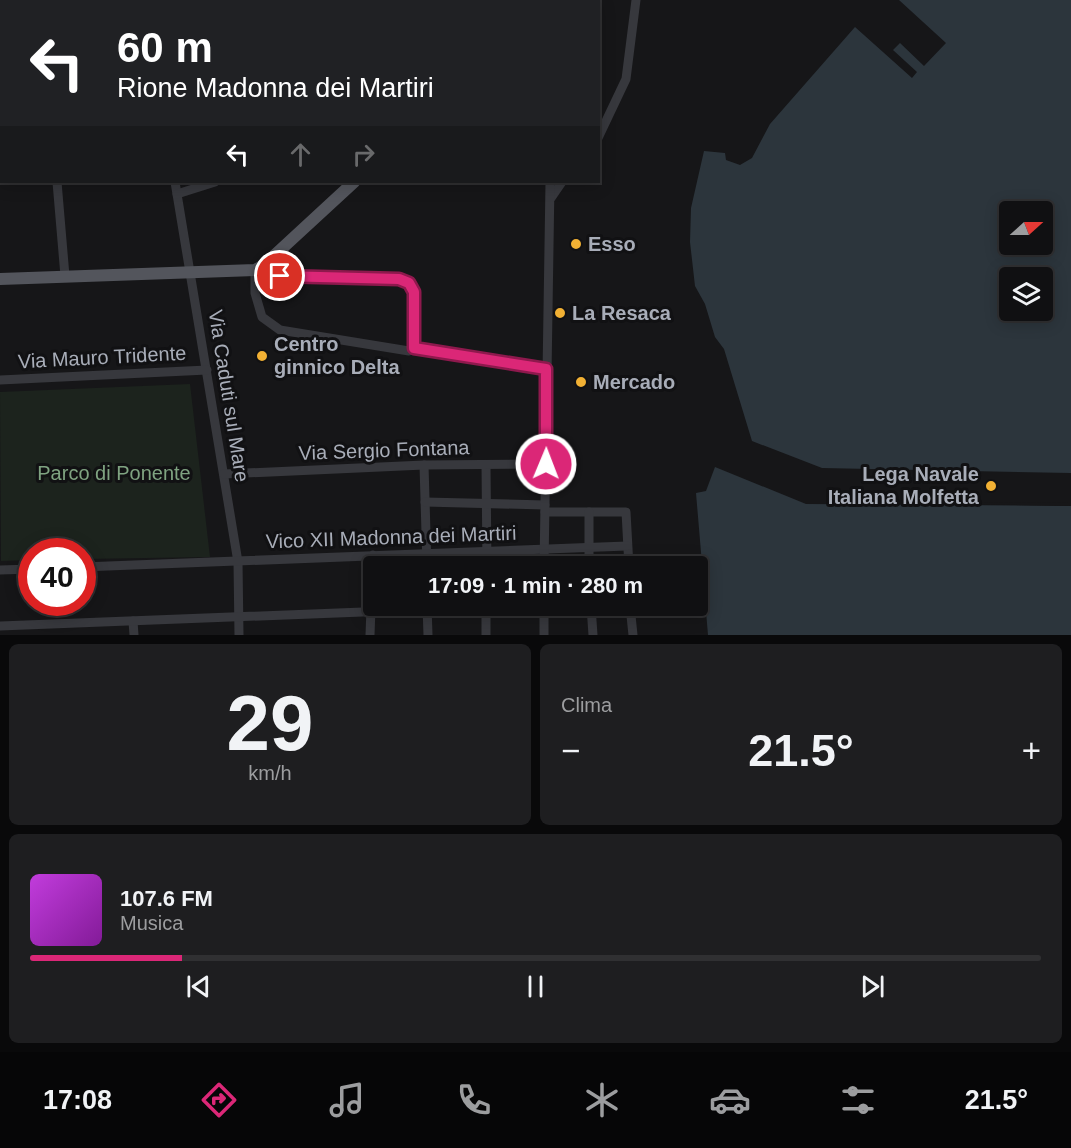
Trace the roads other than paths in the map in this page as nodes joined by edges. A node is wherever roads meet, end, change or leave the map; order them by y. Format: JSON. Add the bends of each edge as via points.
{"nodes":[{"id":1,"x":636,"y":0,"type":"edge"},
{"id":2,"x":600,"y":134,"type":"edge"},
{"id":3,"x":57,"y":183,"type":"edge"},
{"id":4,"x":175,"y":183,"type":"edge"},
{"id":5,"x":212,"y":183,"type":"edge"},
{"id":6,"x":353,"y":183,"type":"edge"},
{"id":7,"x":550,"y":183,"type":"edge"},
{"id":8,"x":561,"y":183,"type":"edge"},
{"id":9,"x":177,"y":194,"type":"junction"},
{"id":10,"x":550,"y":200,"type":"junction"},
{"id":11,"x":255,"y":270,"type":"junction"},
{"id":12,"x":190,"y":273,"type":"junction"},
{"id":13,"x":65,"y":276,"type":"junction"},
{"id":14,"x":0,"y":279,"type":"edge"},
{"id":15,"x":414,"y":348,"type":"junction"},
{"id":16,"x":546,"y":369,"type":"junction"},
{"id":17,"x":207,"y":370,"type":"junction"},
{"id":18,"x":0,"y":380,"type":"edge"},
{"id":19,"x":546,"y":464,"type":"junction"},
{"id":20,"x":424,"y":465,"type":"junction"},
{"id":21,"x":486,"y":465,"type":"junction"},
{"id":22,"x":224,"y":474,"type":"junction"},
{"id":23,"x":425,"y":502,"type":"junction"},
{"id":24,"x":486,"y":503,"type":"junction"},
{"id":25,"x":545,"y":508,"type":"junction"},
{"id":26,"x":589,"y":512,"type":"junction"},
{"id":27,"x":627,"y":546,"type":"junction"},
{"id":28,"x":589,"y":548,"type":"junction"},
{"id":29,"x":545,"y":549,"type":"junction"},
{"id":30,"x":487,"y":551,"type":"junction"},
{"id":31,"x":427,"y":554,"type":"junction"},
{"id":32,"x":373,"y":555,"type":"joint"},
{"id":33,"x":487,"y":556,"type":"edge"},
{"id":34,"x":545,"y":556,"type":"edge"},
{"id":35,"x":589,"y":556,"type":"edge"},
{"id":36,"x":627,"y":556,"type":"edge"},
{"id":37,"x":238,"y":562,"type":"junction"},
{"id":38,"x":96,"y":567,"type":"edge"},
{"id":39,"x":18,"y":569,"type":"edge"},
{"id":40,"x":0,"y":570,"type":"edge"},
{"id":41,"x":363,"y":612,"type":"edge"},
{"id":42,"x":372,"y":616,"type":"edge"},
{"id":43,"x":427,"y":616,"type":"edge"},
{"id":44,"x":486,"y":616,"type":"edge"},
{"id":45,"x":544,"y":616,"type":"edge"},
{"id":46,"x":592,"y":616,"type":"edge"},
{"id":47,"x":631,"y":616,"type":"edge"},
{"id":48,"x":239,"y":617,"type":"junction"},
{"id":49,"x":133,"y":621,"type":"junction"},
{"id":50,"x":0,"y":626,"type":"edge"},
{"id":51,"x":39,"y":630,"type":"edge"},
{"id":52,"x":134,"y":635,"type":"edge"},
{"id":53,"x":240,"y":635,"type":"edge"},
{"id":54,"x":370,"y":635,"type":"edge"},
{"id":55,"x":428,"y":635,"type":"edge"},
{"id":56,"x":486,"y":635,"type":"edge"},
{"id":57,"x":544,"y":635,"type":"edge"},
{"id":58,"x":593,"y":635,"type":"edge"},
{"id":59,"x":633,"y":635,"type":"edge"}],
"edges":[{"from":1,"to":2,"type":"street","via":[[626,80]]},
{"from":3,"to":13,"type":"street"},
{"from":4,"to":9,"type":"street","name":"Via Caduti sul Mare"},
{"from":5,"to":9,"type":"street"},
{"from":6,"to":11,"type":"main road"},
{"from":7,"to":10,"type":"street"},
{"from":8,"to":10,"type":"street"},
{"from":9,"to":12,"type":"street","name":"Via Caduti sul Mare"},
{"from":10,"to":16,"type":"street"},
{"from":11,"to":12,"type":"main road"},
{"from":11,"to":15,"type":"street","via":[[255,293],[262,317],[280,330],[410,351]]},
{"from":11,"to":15,"type":"street","via":[[265,276],[399,279],[409,283],[414,292]]},
{"from":12,"to":13,"type":"main road"},
{"from":12,"to":17,"type":"street","name":"Via Caduti sul Mare"},
{"from":13,"to":14,"type":"main road"},
{"from":15,"to":16,"type":"street"},
{"from":16,"to":19,"type":"street"},
{"from":17,"to":18,"type":"street","name":"Via Mauro Tridente"},
{"from":17,"to":22,"type":"street","name":"Via Caduti sul Mare"},
{"from":19,"to":21,"type":"street","name":"Via Sergio Fontana"},
{"from":19,"to":25,"type":"street"},
{"from":20,"to":21,"type":"street","name":"Via Sergio Fontana"},
{"from":20,"to":22,"type":"street","name":"Via Sergio Fontana"},
{"from":20,"to":23,"type":"street"},
{"from":21,"to":24,"type":"street"},
{"from":22,"to":37,"type":"street","name":"Via Caduti sul Mare"},
{"from":23,"to":24,"type":"street"},
{"from":23,"to":31,"type":"street"},
{"from":24,"to":25,"type":"street"},
{"from":24,"to":30,"type":"street"},
{"from":25,"to":26,"type":"street"},
{"from":25,"to":29,"type":"street"},
{"from":26,"to":27,"type":"street","via":[[626,512]]},
{"from":26,"to":28,"type":"street"},
{"from":27,"to":28,"type":"street","name":"Vico XII Madonna dei Martiri"},
{"from":27,"to":36,"type":"street"},
{"from":28,"to":29,"type":"street","name":"Vico XII Madonna dei Martiri"},
{"from":28,"to":35,"type":"street"},
{"from":29,"to":30,"type":"street","name":"Vico XII Madonna dei Martiri"},
{"from":29,"to":34,"type":"street"},
{"from":30,"to":31,"type":"street","name":"Vico XII Madonna dei Martiri"},
{"from":30,"to":33,"type":"street"},
{"from":31,"to":32,"type":"street","name":"Vico XII Madonna dei Martiri"},
{"from":32,"to":37,"type":"street","name":"Vico XII Madonna dei Martiri"},
{"from":37,"to":38,"type":"street","name":"Vico XII Madonna dei Martiri"},
{"from":37,"to":48,"type":"street","name":"Via Caduti sul Mare"},
{"from":39,"to":40,"type":"street"},
{"from":41,"to":48,"type":"street"},
{"from":42,"to":54,"type":"street"},
{"from":43,"to":55,"type":"street"},
{"from":44,"to":56,"type":"street"},
{"from":45,"to":57,"type":"street"},
{"from":46,"to":58,"type":"street"},
{"from":47,"to":59,"type":"street"},
{"from":48,"to":49,"type":"street"},
{"from":48,"to":53,"type":"street","name":"Via Caduti sul Mare"},
{"from":49,"to":51,"type":"street"},
{"from":49,"to":52,"type":"street"},
{"from":50,"to":51,"type":"street"}]}
